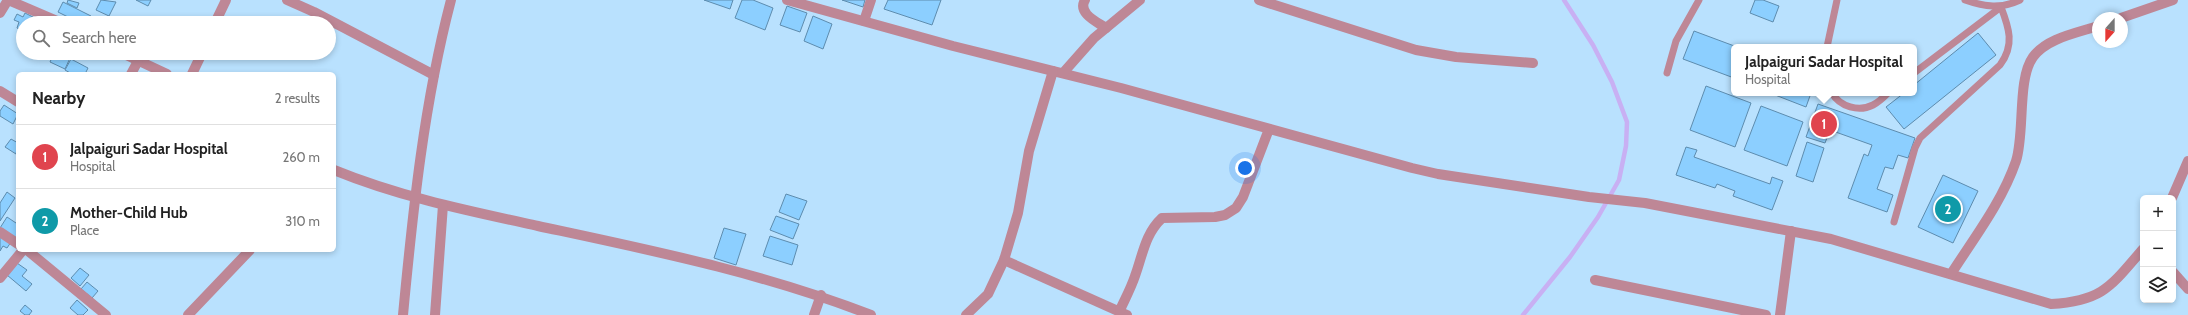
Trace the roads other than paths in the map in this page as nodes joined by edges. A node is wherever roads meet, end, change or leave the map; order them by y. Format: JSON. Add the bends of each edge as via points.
{"nodes":[{"id":1,"x":226,"y":0,"type":"edge"},
{"id":2,"x":288,"y":0,"type":"edge"},
{"id":3,"x":451,"y":0,"type":"edge"},
{"id":4,"x":787,"y":0,"type":"edge"},
{"id":5,"x":870,"y":0,"type":"edge"},
{"id":6,"x":1085,"y":0,"type":"edge"},
{"id":7,"x":1140,"y":0,"type":"edge"},
{"id":8,"x":1259,"y":0,"type":"edge"},
{"id":9,"x":1699,"y":0,"type":"edge"},
{"id":10,"x":1837,"y":0,"type":"edge"},
{"id":11,"x":1965,"y":0,"type":"edge"},
{"id":12,"x":2020,"y":0,"type":"edge"},
{"id":13,"x":2173,"y":0,"type":"edge"},
{"id":14,"x":2001,"y":7,"type":"junction"},
{"id":15,"x":0,"y":13,"type":"edge"},
{"id":16,"x":46,"y":16,"type":"edge"},
{"id":17,"x":218,"y":16,"type":"edge"},
{"id":18,"x":322,"y":16,"type":"edge"},
{"id":19,"x":2128,"y":16,"type":"edge"},
{"id":20,"x":864,"y":21,"type":"junction"},
{"id":21,"x":336,"y":24,"type":"edge"},
{"id":22,"x":1106,"y":28,"type":"junction"},
{"id":23,"x":2092,"y":28,"type":"edge"},
{"id":24,"x":1828,"y":44,"type":"edge"},
{"id":25,"x":199,"y":60,"type":"edge"},
{"id":26,"x":138,"y":61,"type":"joint"},
{"id":27,"x":1533,"y":63,"type":"dead end"},
{"id":28,"x":1917,"y":71,"type":"edge"},
{"id":29,"x":132,"y":72,"type":"edge"},
{"id":30,"x":163,"y":72,"type":"edge"},
{"id":31,"x":193,"y":72,"type":"edge"},
{"id":32,"x":1058,"y":72,"type":"junction"},
{"id":33,"x":1667,"y":73,"type":"dead end"},
{"id":34,"x":434,"y":75,"type":"junction"},
{"id":35,"x":0,"y":91,"type":"edge"},
{"id":36,"x":1834,"y":96,"type":"edge"},
{"id":37,"x":1884,"y":96,"type":"edge"},
{"id":38,"x":16,"y":101,"type":"edge"},
{"id":39,"x":1269,"y":129,"type":"junction"},
{"id":40,"x":2188,"y":161,"type":"edge"},
{"id":41,"x":336,"y":171,"type":"edge"},
{"id":42,"x":2173,"y":195,"type":"edge"},
{"id":43,"x":415,"y":197,"type":"junction"},
{"id":44,"x":443,"y":205,"type":"junction"},
{"id":45,"x":1894,"y":222,"type":"dead end"},
{"id":46,"x":1791,"y":231,"type":"junction"},
{"id":47,"x":0,"y":232,"type":"edge"},
{"id":48,"x":16,"y":243,"type":"edge"},
{"id":49,"x":21,"y":252,"type":"edge"},
{"id":50,"x":29,"y":252,"type":"edge"},
{"id":51,"x":248,"y":252,"type":"edge"},
{"id":52,"x":2140,"y":252,"type":"edge"},
{"id":53,"x":1004,"y":260,"type":"junction"},
{"id":54,"x":1951,"y":274,"type":"junction"},
{"id":55,"x":2176,"y":275,"type":"edge"},
{"id":56,"x":0,"y":278,"type":"edge"},
{"id":57,"x":1595,"y":280,"type":"dead end"},
{"id":58,"x":2188,"y":289,"type":"edge"},
{"id":59,"x":821,"y":295,"type":"junction"},
{"id":60,"x":1124,"y":313,"type":"edge"},
{"id":61,"x":106,"y":315,"type":"edge"},
{"id":62,"x":188,"y":315,"type":"edge"},
{"id":63,"x":403,"y":315,"type":"edge"},
{"id":64,"x":435,"y":315,"type":"edge"},
{"id":65,"x":814,"y":315,"type":"edge"},
{"id":66,"x":871,"y":315,"type":"edge"},
{"id":67,"x":966,"y":315,"type":"edge"},
{"id":68,"x":1766,"y":315,"type":"edge"},
{"id":69,"x":1780,"y":315,"type":"edge"}],
"edges":[{"from":1,"to":17,"type":"street"},
{"from":2,"to":18,"type":"street"},
{"from":3,"to":34,"type":"street"},
{"from":4,"to":20,"type":"street"},
{"from":5,"to":20,"type":"street"},
{"from":6,"to":22,"type":"street","via":[[1086,15]]},
{"from":7,"to":22,"type":"street"},
{"from":8,"to":27,"type":"street","via":[[1416,50],[1456,57]]},
{"from":9,"to":33,"type":"lane","via":[[1676,41]]},
{"from":10,"to":24,"type":"lane"},
{"from":11,"to":14,"type":"lane","via":[[1985,6]]},
{"from":12,"to":14,"type":"lane"},
{"from":13,"to":19,"type":"street"},
{"from":14,"to":28,"type":"lane"},
{"from":14,"to":45,"type":"lane","via":[[2010,33],[2008,53],[2000,65],[1920,138]]},
{"from":15,"to":16,"type":"street","via":[[8,0]]},
{"from":20,"to":32,"type":"street"},
{"from":21,"to":34,"type":"street"},
{"from":22,"to":32,"type":"street"},
{"from":23,"to":54,"type":"street","via":[[2059,39],[2041,49],[2033,58],[2027,74],[2017,160],[2003,193]]},
{"from":25,"to":31,"type":"street"},
{"from":26,"to":29,"type":"street"},
{"from":26,"to":30,"type":"street"},
{"from":32,"to":39,"type":"street"},
{"from":32,"to":53,"type":"street","via":[[1029,151],[1018,213]]},
{"from":34,"to":43,"type":"street"},
{"from":35,"to":38,"type":"street"},
{"from":36,"to":37,"type":"lane","via":[[1844,105],[1859,108],[1874,105]]},
{"from":39,"to":46,"type":"street","via":[[1438,174],[1646,203]]},
{"from":39,"to":60,"type":"street","via":[[1243,197],[1236,208],[1215,217],[1162,218],[1155,224],[1148,235]]},
{"from":40,"to":42,"type":"street"},
{"from":41,"to":43,"type":"street"},
{"from":43,"to":44,"type":"street"},
{"from":43,"to":63,"type":"street"},
{"from":44,"to":59,"type":"street","via":[[669,254]]},
{"from":44,"to":64,"type":"street"},
{"from":46,"to":54,"type":"street","via":[[1831,239]]},
{"from":46,"to":69,"type":"street"},
{"from":47,"to":48,"type":"street"},
{"from":49,"to":56,"type":"street"},
{"from":50,"to":61,"type":"street"},
{"from":51,"to":62,"type":"street"},
{"from":52,"to":54,"type":"street","via":[[2103,292],[2070,302],[2051,304]]},
{"from":53,"to":60,"type":"street"},
{"from":53,"to":67,"type":"street","via":[[988,294]]},
{"from":55,"to":58,"type":"street"},
{"from":57,"to":68,"type":"street"},
{"from":59,"to":65,"type":"street"},
{"from":59,"to":66,"type":"street"}]}
